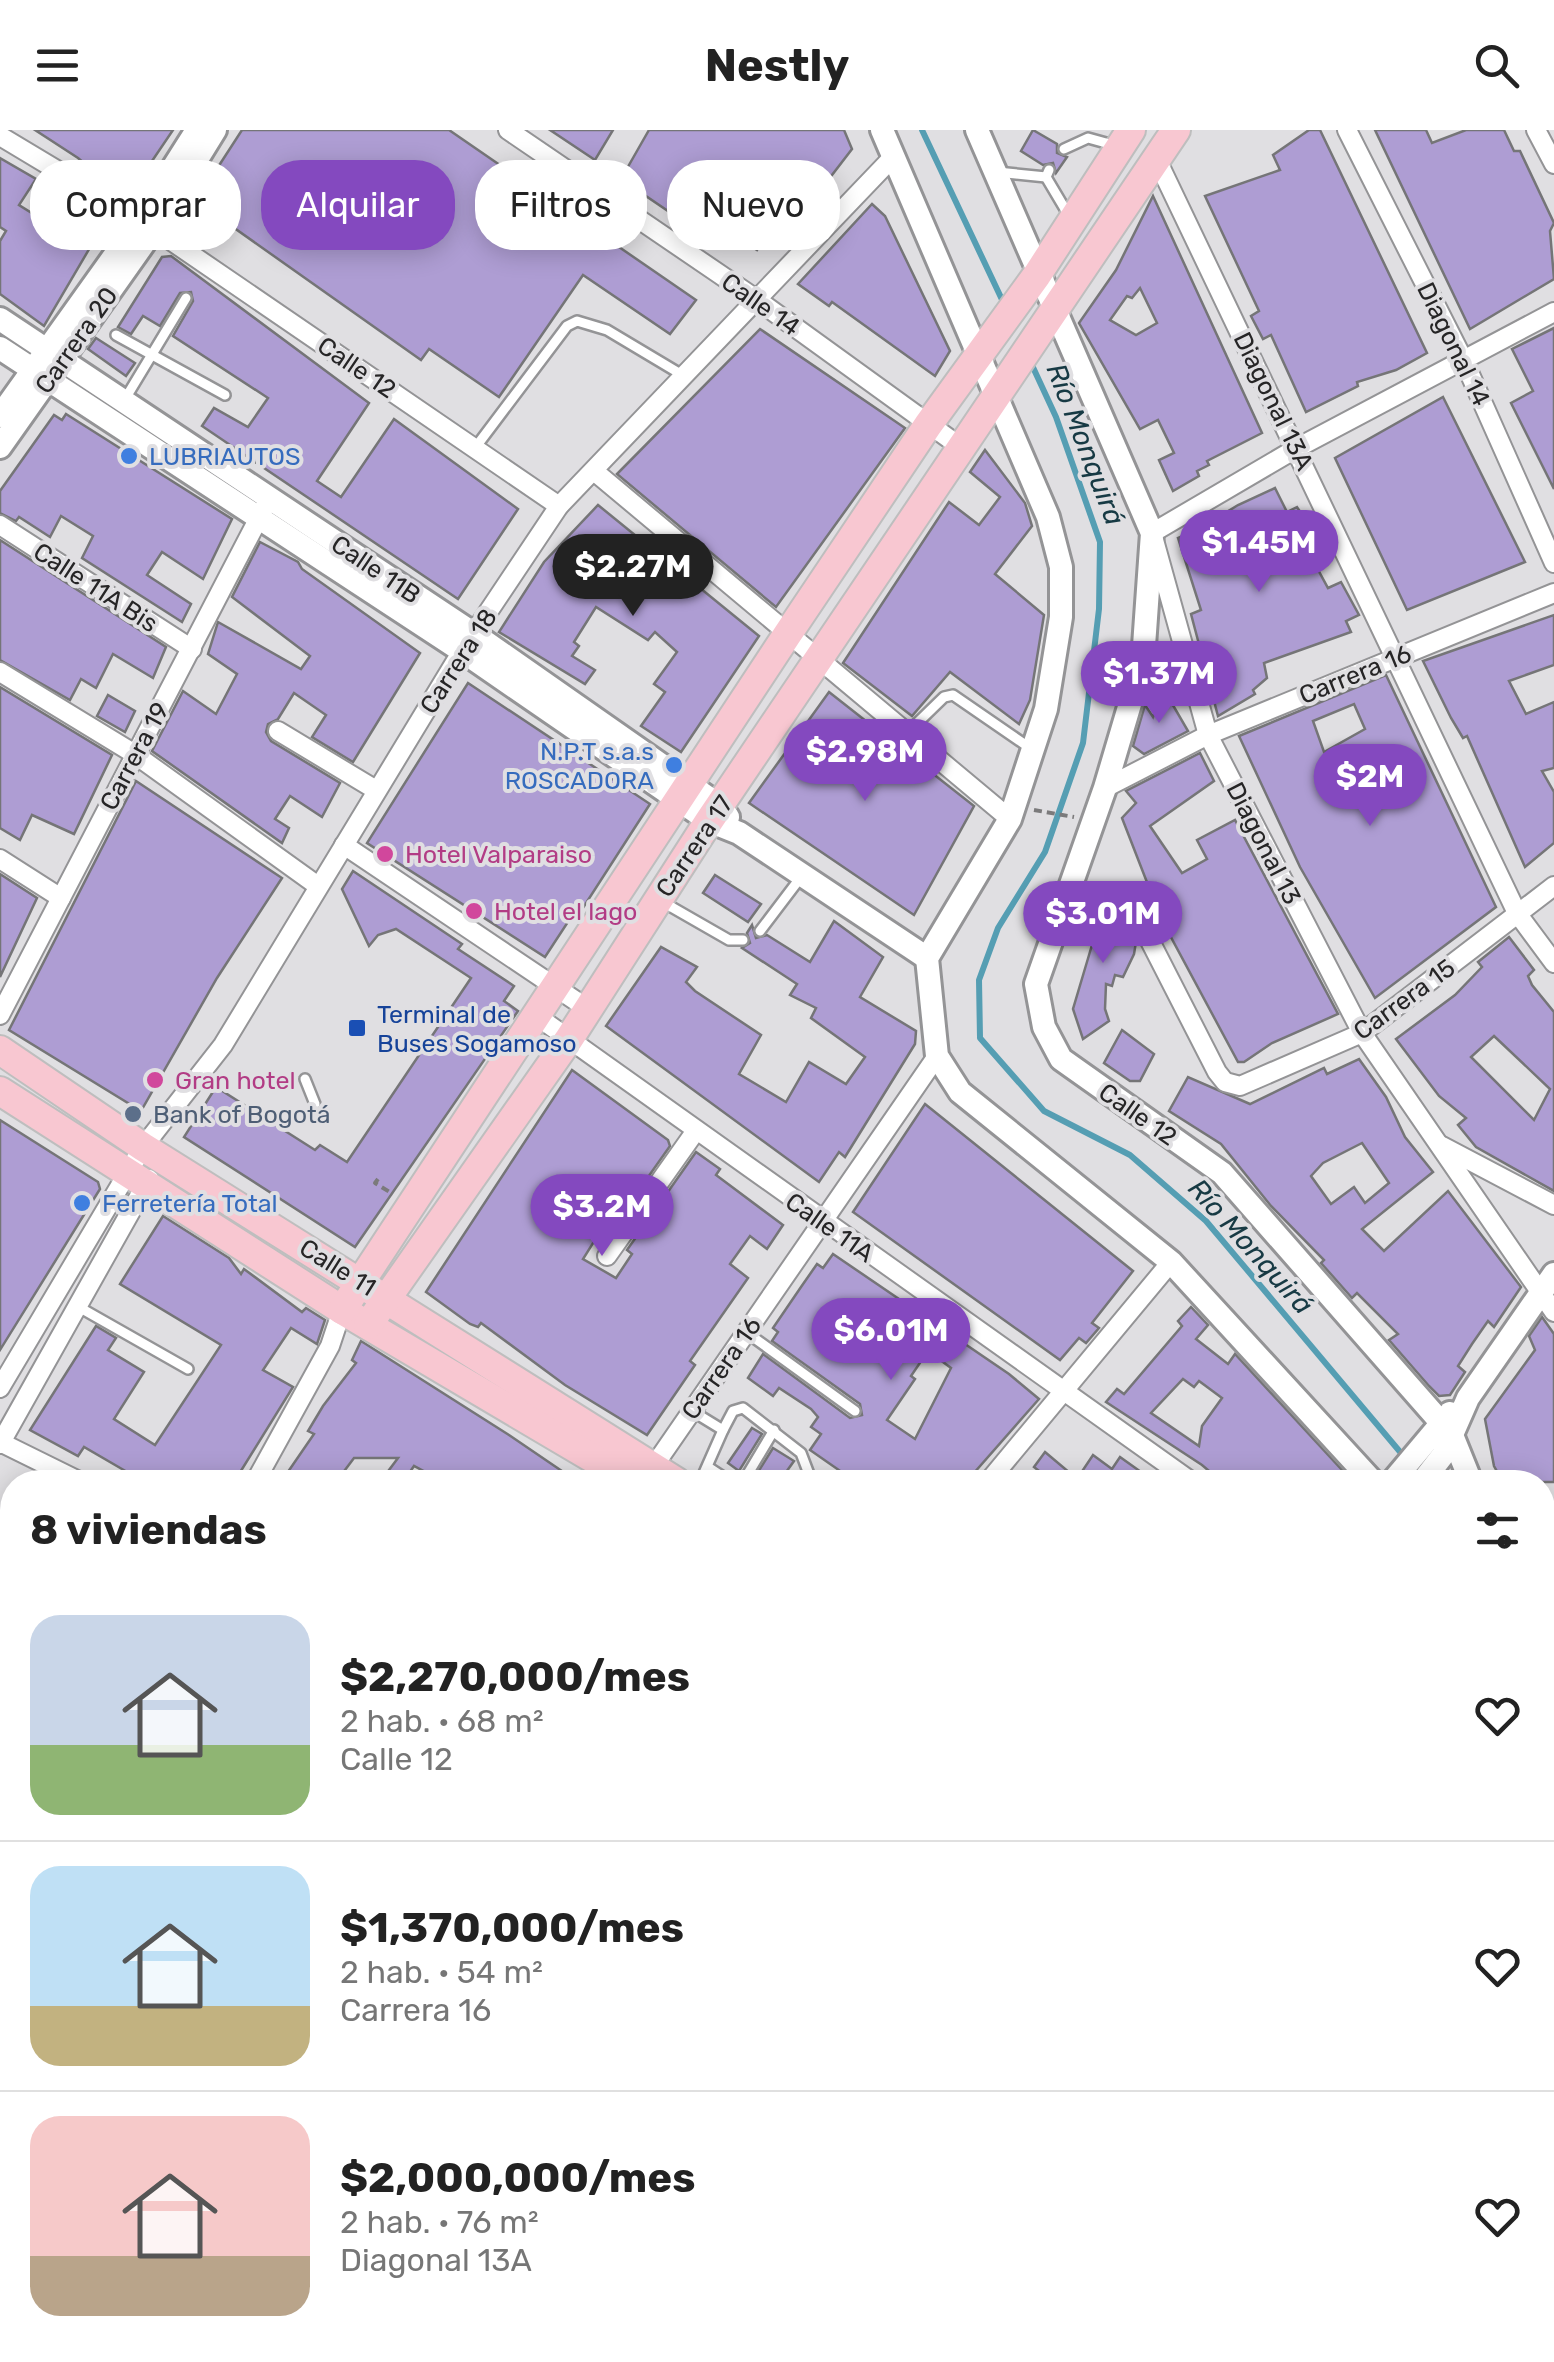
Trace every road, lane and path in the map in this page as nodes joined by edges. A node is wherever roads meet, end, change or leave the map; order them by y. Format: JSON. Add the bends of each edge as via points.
{"nodes":[{"id":1,"x":197,"y":130,"type":"edge"},
{"id":2,"x":216,"y":130,"type":"edge"},
{"id":3,"x":508,"y":130,"type":"edge"},
{"id":4,"x":882,"y":130,"type":"edge"},
{"id":5,"x":977,"y":130,"type":"edge"},
{"id":6,"x":1176,"y":130,"type":"edge"},
{"id":7,"x":1347,"y":130,"type":"edge"},
{"id":8,"x":1536,"y":130,"type":"edge"},
{"id":9,"x":6,"y":135,"type":"edge"},
{"id":10,"x":1126,"y":139,"type":"edge"},
{"id":11,"x":1064,"y":149,"type":"dead end"},
{"id":12,"x":894,"y":157,"type":"junction"},
{"id":13,"x":46,"y":160,"type":"edge"},
{"id":14,"x":181,"y":160,"type":"edge"},
{"id":15,"x":194,"y":160,"type":"edge"},
{"id":16,"x":1156,"y":160,"type":"junction"},
{"id":17,"x":1554,"y":164,"type":"edge"},
{"id":18,"x":994,"y":172,"type":"junction"},
{"id":19,"x":1072,"y":221,"type":"junction"},
{"id":20,"x":129,"y":250,"type":"edge"},
{"id":21,"x":185,"y":250,"type":"edge"},
{"id":22,"x":1031,"y":282,"type":"junction"},
{"id":23,"x":186,"y":298,"type":"dead end"},
{"id":24,"x":756,"y":299,"type":"junction"},
{"id":25,"x":1554,"y":312,"type":"edge"},
{"id":26,"x":0,"y":319,"type":"edge"},
{"id":27,"x":1049,"y":319,"type":"junction"},
{"id":28,"x":116,"y":335,"type":"dead end"},
{"id":29,"x":0,"y":348,"type":"edge"},
{"id":30,"x":984,"y":351,"type":"junction"},
{"id":31,"x":55,"y":355,"type":"junction"},
{"id":32,"x":152,"y":355,"type":"junction"},
{"id":33,"x":1464,"y":360,"type":"junction"},
{"id":34,"x":40,"y":375,"type":"junction"},
{"id":35,"x":684,"y":376,"type":"junction"},
{"id":36,"x":1001,"y":388,"type":"junction"},
{"id":37,"x":225,"y":395,"type":"dead end"},
{"id":38,"x":123,"y":401,"type":"junction"},
{"id":39,"x":0,"y":416,"type":"edge"},
{"id":40,"x":928,"y":425,"type":"junction"},
{"id":41,"x":0,"y":447,"type":"edge"},
{"id":42,"x":475,"y":448,"type":"junction"},
{"id":43,"x":962,"y":448,"type":"junction"},
{"id":44,"x":1297,"y":448,"type":"junction"},
{"id":45,"x":594,"y":472,"type":"junction"},
{"id":46,"x":559,"y":506,"type":"junction"},
{"id":47,"x":265,"y":507,"type":"junction"},
{"id":48,"x":0,"y":525,"type":"edge"},
{"id":49,"x":1152,"y":533,"type":"junction"},
{"id":50,"x":1554,"y":563,"type":"edge"},
{"id":51,"x":1554,"y":592,"type":"edge"},
{"id":52,"x":787,"y":636,"type":"junction"},
{"id":53,"x":468,"y":643,"type":"junction"},
{"id":54,"x":192,"y":649,"type":"junction"},
{"id":55,"x":1393,"y":659,"type":"junction"},
{"id":56,"x":820,"y":664,"type":"junction"},
{"id":57,"x":0,"y":672,"type":"edge"},
{"id":58,"x":278,"y":730,"type":"dead end"},
{"id":59,"x":1208,"y":735,"type":"junction"},
{"id":60,"x":905,"y":736,"type":"junction"},
{"id":61,"x":1032,"y":749,"type":"junction"},
{"id":62,"x":133,"y":753,"type":"junction"},
{"id":63,"x":1105,"y":788,"type":"junction"},
{"id":64,"x":376,"y":790,"type":"junction"},
{"id":65,"x":684,"y":792,"type":"junction"},
{"id":66,"x":715,"y":814,"type":"junction"},
{"id":67,"x":1019,"y":815,"type":"junction"},
{"id":68,"x":1076,"y":818,"type":"dead end"},
{"id":69,"x":344,"y":845,"type":"junction"},
{"id":70,"x":0,"y":859,"type":"edge"},
{"id":71,"x":802,"y":875,"type":"junction"},
{"id":72,"x":318,"y":886,"type":"junction"},
{"id":73,"x":1554,"y":886,"type":"edge"},
{"id":74,"x":1126,"y":894,"type":"dead end"},
{"id":75,"x":61,"y":898,"type":"junction"},
{"id":76,"x":659,"y":900,"type":"junction"},
{"id":77,"x":1517,"y":913,"type":"junction"},
{"id":78,"x":760,"y":931,"type":"dead end"},
{"id":79,"x":742,"y":940,"type":"dead end"},
{"id":80,"x":927,"y":958,"type":"junction"},
{"id":81,"x":1554,"y":963,"type":"edge"},
{"id":82,"x":555,"y":988,"type":"junction"},
{"id":83,"x":588,"y":1009,"type":"junction"},
{"id":84,"x":0,"y":1015,"type":"edge"},
{"id":85,"x":538,"y":1017,"type":"junction"},
{"id":86,"x":1362,"y":1034,"type":"junction"},
{"id":87,"x":569,"y":1039,"type":"junction"},
{"id":88,"x":0,"y":1050,"type":"edge"},
{"id":89,"x":936,"y":1056,"type":"junction"},
{"id":90,"x":305,"y":1079,"type":"dead end"},
{"id":91,"x":0,"y":1091,"type":"edge"},
{"id":92,"x":314,"y":1104,"type":"dead end"},
{"id":93,"x":695,"y":1132,"type":"junction"},
{"id":94,"x":1437,"y":1144,"type":"junction"},
{"id":95,"x":145,"y":1165,"type":"junction"},
{"id":96,"x":378,"y":1179,"type":"dead end"},
{"id":97,"x":397,"y":1197,"type":"dead end"},
{"id":98,"x":1554,"y":1205,"type":"edge"},
{"id":99,"x":822,"y":1221,"type":"junction"},
{"id":100,"x":607,"y":1256,"type":"dead end"},
{"id":101,"x":1171,"y":1262,"type":"junction"},
{"id":102,"x":360,"y":1280,"type":"junction"},
{"id":103,"x":1550,"y":1293,"type":"edge"},
{"id":104,"x":386,"y":1296,"type":"junction"},
{"id":105,"x":77,"y":1306,"type":"junction"},
{"id":106,"x":342,"y":1310,"type":"junction"},
{"id":107,"x":368,"y":1325,"type":"junction"},
{"id":108,"x":746,"y":1332,"type":"junction"},
{"id":109,"x":330,"y":1346,"type":"junction"},
{"id":110,"x":188,"y":1369,"type":"dead end"},
{"id":111,"x":0,"y":1388,"type":"edge"},
{"id":112,"x":1064,"y":1393,"type":"junction"},
{"id":113,"x":692,"y":1411,"type":"junction"},
{"id":114,"x":855,"y":1412,"type":"dead end"},
{"id":115,"x":724,"y":1430,"type":"junction"},
{"id":116,"x":774,"y":1430,"type":"junction"},
{"id":117,"x":1440,"y":1437,"type":"junction"},
{"id":118,"x":0,"y":1443,"type":"edge"},
{"id":119,"x":708,"y":1466,"type":"junction"},
{"id":120,"x":56,"y":1470,"type":"edge"},
{"id":121,"x":262,"y":1470,"type":"edge"},
{"id":122,"x":634,"y":1470,"type":"edge"},
{"id":123,"x":638,"y":1470,"type":"edge"},
{"id":124,"x":656,"y":1470,"type":"edge"},
{"id":125,"x":706,"y":1470,"type":"edge"},
{"id":126,"x":714,"y":1470,"type":"edge"},
{"id":127,"x":749,"y":1470,"type":"edge"},
{"id":128,"x":808,"y":1470,"type":"edge"},
{"id":129,"x":998,"y":1470,"type":"edge"},
{"id":130,"x":1175,"y":1470,"type":"edge"},
{"id":131,"x":1362,"y":1470,"type":"edge"},
{"id":132,"x":1406,"y":1470,"type":"edge"},
{"id":133,"x":1427,"y":1470,"type":"edge"},
{"id":134,"x":1463,"y":1470,"type":"edge"}],
"edges":[{"from":1,"to":14,"type":"street","name":"Carrera 20"},
{"from":2,"to":15,"type":"street","name":"Carrera 20"},
{"from":3,"to":24,"type":"street","name":"Calle 14"},
{"from":4,"to":12,"type":"street"},
{"from":5,"to":18,"type":"street","name":"Diagonal 13"},
{"from":6,"to":16,"type":"main road","name":"Carrera 17"},
{"from":7,"to":33,"type":"street","name":"Diagonal 14"},
{"from":8,"to":17,"type":"street"},
{"from":9,"to":13,"type":"street","name":"Calle 12"},
{"from":10,"to":11,"type":"lane","via":[[1088,138]]},
{"from":10,"to":19,"type":"main road","name":"Carrera 17"},
{"from":12,"to":24,"type":"street","name":"Carrera 18"},
{"from":12,"to":30,"type":"street"},
{"from":16,"to":27,"type":"main road","name":"Carrera 17"},
{"from":16,"to":44,"type":"street","name":"Diagonal 13A"},
{"from":18,"to":19,"type":"lane","via":[[1048,174]]},
{"from":18,"to":22,"type":"street","name":"Diagonal 13"},
{"from":19,"to":22,"type":"main road","name":"Carrera 17"},
{"from":20,"to":31,"type":"street","name":"Carrera 20"},
{"from":21,"to":42,"type":"street","name":"Calle 12"},
{"from":22,"to":27,"type":"street","name":"Diagonal 13"},
{"from":22,"to":30,"type":"main road","name":"Carrera 17"},
{"from":23,"to":32,"type":"lane"},
{"from":24,"to":35,"type":"street","name":"Carrera 18"},
{"from":24,"to":40,"type":"street","name":"Calle 14"},
{"from":25,"to":33,"type":"street"},
{"from":26,"to":31,"type":"street","name":"Calle 11B"},
{"from":27,"to":36,"type":"main road","name":"Carrera 17"},
{"from":27,"to":49,"type":"street","name":"Diagonal 13"},
{"from":28,"to":32,"type":"lane"},
{"from":29,"to":34,"type":"street","name":"Calle 11B"},
{"from":30,"to":36,"type":"street"},
{"from":30,"to":40,"type":"main road","name":"Carrera 17"},
{"from":31,"to":34,"type":"street","name":"Carrera 20"},
{"from":31,"to":38,"type":"street","name":"Calle 11B"},
{"from":32,"to":37,"type":"lane"},
{"from":32,"to":38,"type":"lane"},
{"from":33,"to":44,"type":"street"},
{"from":33,"to":50,"type":"street","name":"Diagonal 14"},
{"from":34,"to":39,"type":"street","name":"Carrera 20"},
{"from":34,"to":41,"type":"street","name":"Carrera 20"},
{"from":34,"to":47,"type":"street","name":"Calle 11B"},
{"from":35,"to":42,"type":"lane","via":[[607,330],[577,321]]},
{"from":35,"to":45,"type":"street","name":"Carrera 18"},
{"from":36,"to":43,"type":"main road","name":"Carrera 17"},
{"from":36,"to":61,"type":"street","via":[[1061,566],[1061,616]]},
{"from":38,"to":47,"type":"street","name":"Calle 11B"},
{"from":40,"to":43,"type":"street","name":"Calle 14"},
{"from":40,"to":52,"type":"main road","name":"Carrera 17"},
{"from":42,"to":46,"type":"street","name":"Calle 12"},
{"from":43,"to":56,"type":"main road","name":"Carrera 17"},
{"from":44,"to":49,"type":"street"},
{"from":44,"to":55,"type":"street","name":"Diagonal 13A"},
{"from":45,"to":46,"type":"street","name":"Carrera 18"},
{"from":45,"to":52,"type":"street"},
{"from":46,"to":53,"type":"street","name":"Carrera 18"},
{"from":47,"to":53,"type":"street","name":"Calle 11B"},
{"from":47,"to":54,"type":"street","name":"Carrera 19"},
{"from":48,"to":54,"type":"street","name":"Calle 11A Bis"},
{"from":49,"to":59,"type":"street","name":"Diagonal 13"},
{"from":49,"to":63,"type":"street","name":"Calle 12","via":[[1143,660]]},
{"from":51,"to":55,"type":"street","name":"Carrera 16"},
{"from":52,"to":56,"type":"street"},
{"from":52,"to":65,"type":"main road","name":"Carrera 17"},
{"from":53,"to":64,"type":"street","name":"Carrera 18"},
{"from":53,"to":65,"type":"street","name":"Calle 11B"},
{"from":54,"to":62,"type":"street","name":"Carrera 19"},
{"from":55,"to":59,"type":"street","name":"Carrera 16"},
{"from":55,"to":77,"type":"street","name":"Diagonal 13A"},
{"from":56,"to":60,"type":"street"},
{"from":56,"to":66,"type":"main road","name":"Carrera 17"},
{"from":57,"to":62,"type":"street"},
{"from":58,"to":64,"type":"street"},
{"from":59,"to":63,"type":"street","name":"Carrera 16"},
{"from":59,"to":86,"type":"street","name":"Diagonal 13"},
{"from":60,"to":61,"type":"lane","via":[[953,695]]},
{"from":60,"to":67,"type":"street"},
{"from":61,"to":67,"type":"street"},
{"from":62,"to":72,"type":"street"},
{"from":62,"to":75,"type":"street","name":"Carrera 19"},
{"from":63,"to":117,"type":"street","name":"Calle 12","via":[[1036,984],[1044,1027],[1061,1059],[1222,1173]]},
{"from":64,"to":69,"type":"street","name":"Carrera 18"},
{"from":65,"to":66,"type":"street","name":"Calle 11B"},
{"from":65,"to":82,"type":"main road","name":"Carrera 17"},
{"from":66,"to":71,"type":"street","name":"Calle 11B"},
{"from":66,"to":76,"type":"main road","name":"Carrera 17"},
{"from":67,"to":68,"type":"path","via":[[1046,809]]},
{"from":67,"to":80,"type":"street"},
{"from":69,"to":72,"type":"street","name":"Carrera 18"},
{"from":69,"to":82,"type":"street"},
{"from":70,"to":75,"type":"street"},
{"from":71,"to":78,"type":"lane"},
{"from":71,"to":80,"type":"street","name":"Calle 11B"},
{"from":72,"to":95,"type":"street","name":"Carrera 18","via":[[223,1044],[164,1124]]},
{"from":73,"to":77,"type":"street","name":"Carrera 15"},
{"from":74,"to":86,"type":"street","name":"Carrera 15","via":[[1225,1082],[1240,1086]]},
{"from":75,"to":84,"type":"street","name":"Carrera 19"},
{"from":76,"to":79,"type":"lane","via":[[728,940]]},
{"from":76,"to":83,"type":"main road","name":"Carrera 17"},
{"from":77,"to":81,"type":"street","name":"Diagonal 13A"},
{"from":77,"to":86,"type":"street","name":"Carrera 15"},
{"from":80,"to":89,"type":"street"},
{"from":82,"to":83,"type":"street"},
{"from":82,"to":85,"type":"main road","name":"Carrera 17"},
{"from":83,"to":87,"type":"main road","name":"Carrera 17"},
{"from":85,"to":87,"type":"street","name":"Calle 11A"},
{"from":85,"to":102,"type":"main road","name":"Carrera 17"},
{"from":86,"to":94,"type":"street","name":"Diagonal 13"},
{"from":87,"to":93,"type":"street","name":"Calle 11A"},
{"from":87,"to":104,"type":"main road","name":"Carrera 17"},
{"from":88,"to":95,"type":"main road","name":"Calle 11"},
{"from":89,"to":99,"type":"street","name":"Carrera 16"},
{"from":89,"to":101,"type":"street","via":[[960,1092]]},
{"from":90,"to":92,"type":"lane"},
{"from":91,"to":95,"type":"main road","name":"Calle 11"},
{"from":93,"to":99,"type":"street","name":"Calle 11A"},
{"from":93,"to":100,"type":"street"},
{"from":94,"to":98,"type":"street"},
{"from":94,"to":103,"type":"street","name":"Diagonal 13"},
{"from":95,"to":102,"type":"main road","name":"Calle 11"},
{"from":95,"to":105,"type":"street","name":"Carrera 18"},
{"from":95,"to":106,"type":"main road","name":"Calle 11"},
{"from":95,"to":111,"type":"street","name":"Carrera 18"},
{"from":96,"to":97,"type":"path"},
{"from":99,"to":108,"type":"street","name":"Carrera 16"},
{"from":99,"to":112,"type":"street","name":"Calle 11A"},
{"from":101,"to":112,"type":"street"},
{"from":101,"to":131,"type":"street"},
{"from":102,"to":104,"type":"main road","name":"Calle 11"},
{"from":102,"to":106,"type":"main road","name":"Carrera 17"},
{"from":103,"to":117,"type":"street"},
{"from":104,"to":107,"type":"main road","name":"Carrera 17"},
{"from":104,"to":123,"type":"main road","name":"Calle 11"},
{"from":105,"to":110,"type":"lane"},
{"from":105,"to":118,"type":"street","name":"Carrera 18"},
{"from":106,"to":107,"type":"main road","name":"Calle 11"},
{"from":106,"to":109,"type":"street","name":"Carrera 17"},
{"from":107,"to":109,"type":"street","name":"Carrera 17"},
{"from":107,"to":122,"type":"main road","name":"Calle 11"},
{"from":108,"to":113,"type":"street","name":"Carrera 16"},
{"from":108,"to":114,"type":"lane"},
{"from":109,"to":121,"type":"street","name":"Carrera 17"},
{"from":112,"to":129,"type":"street"},
{"from":112,"to":130,"type":"street","name":"Calle 11A"},
{"from":113,"to":115,"type":"lane"},
{"from":113,"to":124,"type":"street","name":"Carrera 16"},
{"from":115,"to":116,"type":"lane","via":[[733,1411],[742,1408]]},
{"from":115,"to":119,"type":"lane"},
{"from":116,"to":127,"type":"lane"},
{"from":116,"to":128,"type":"lane","via":[[801,1452]]},
{"from":117,"to":132,"type":"street"},
{"from":117,"to":133,"type":"street"},
{"from":117,"to":134,"type":"street","name":"Calle 12"},
{"from":118,"to":120,"type":"street"},
{"from":119,"to":125,"type":"lane"},
{"from":119,"to":126,"type":"lane"}]}
